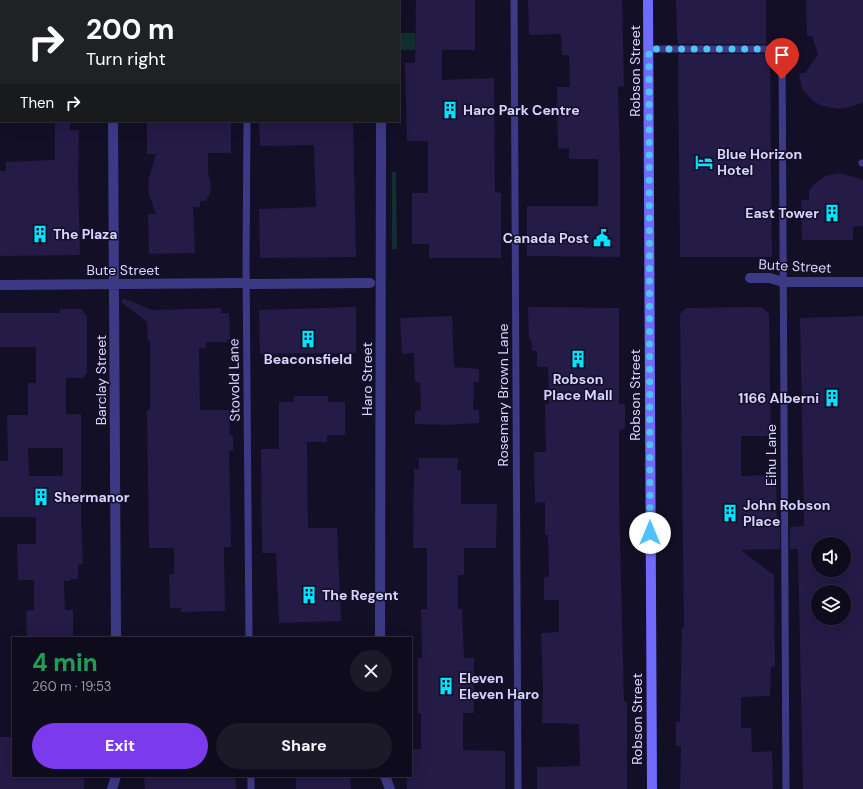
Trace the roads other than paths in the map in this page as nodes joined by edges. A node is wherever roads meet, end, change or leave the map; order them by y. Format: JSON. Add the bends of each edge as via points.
{"nodes":[{"id":1,"x":514,"y":0,"type":"edge"},
{"id":2,"x":648,"y":0,"type":"edge"},
{"id":3,"x":649,"y":49,"type":"junction"},
{"id":4,"x":113,"y":122,"type":"edge"},
{"id":5,"x":247,"y":122,"type":"edge"},
{"id":6,"x":381,"y":122,"type":"edge"},
{"id":7,"x":750,"y":278,"type":"dead end"},
{"id":8,"x":783,"y":282,"type":"junction"},
{"id":9,"x":863,"y":282,"type":"edge"},
{"id":10,"x":370,"y":283,"type":"dead end"},
{"id":11,"x":114,"y":284,"type":"junction"},
{"id":12,"x":248,"y":284,"type":"junction"},
{"id":13,"x":0,"y":285,"type":"edge"},
{"id":14,"x":116,"y":637,"type":"edge"},
{"id":15,"x":249,"y":637,"type":"edge"},
{"id":16,"x":380,"y":637,"type":"edge"},
{"id":17,"x":116,"y":777,"type":"edge"},
{"id":18,"x":251,"y":777,"type":"edge"},
{"id":19,"x":385,"y":777,"type":"edge"},
{"id":20,"x":112,"y":789,"type":"edge"},
{"id":21,"x":120,"y":789,"type":"edge"},
{"id":22,"x":251,"y":789,"type":"edge"},
{"id":23,"x":390,"y":789,"type":"edge"},
{"id":24,"x":518,"y":789,"type":"edge"},
{"id":25,"x":652,"y":789,"type":"edge"},
{"id":26,"x":786,"y":789,"type":"edge"}],
"edges":[{"from":1,"to":24,"type":"lane","name":"Rosemary Brown Lane"},
{"from":2,"to":3,"type":"main road","name":"Robson Street"},
{"from":3,"to":8,"type":"lane","name":"Eihu Lane","via":[[782,49]]},
{"from":3,"to":25,"type":"main road","name":"Robson Street"},
{"from":4,"to":11,"type":"street","name":"Barclay Street"},
{"from":5,"to":12,"type":"lane","name":"Stovold Lane"},
{"from":6,"to":16,"type":"street","name":"Haro Street"},
{"from":7,"to":8,"type":"street","name":"Bute Street","via":[[770,278]]},
{"from":8,"to":9,"type":"street","name":"Bute Street"},
{"from":8,"to":26,"type":"lane","name":"Eihu Lane"},
{"from":10,"to":12,"type":"street","name":"Bute Street"},
{"from":11,"to":12,"type":"street","name":"Bute Street"},
{"from":11,"to":13,"type":"street","name":"Bute Street"},
{"from":11,"to":14,"type":"street","name":"Barclay Street"},
{"from":12,"to":15,"type":"lane","name":"Stovold Lane"},
{"from":17,"to":20,"type":"street"},
{"from":17,"to":21,"type":"street"},
{"from":18,"to":22,"type":"lane"},
{"from":19,"to":23,"type":"street"}]}
